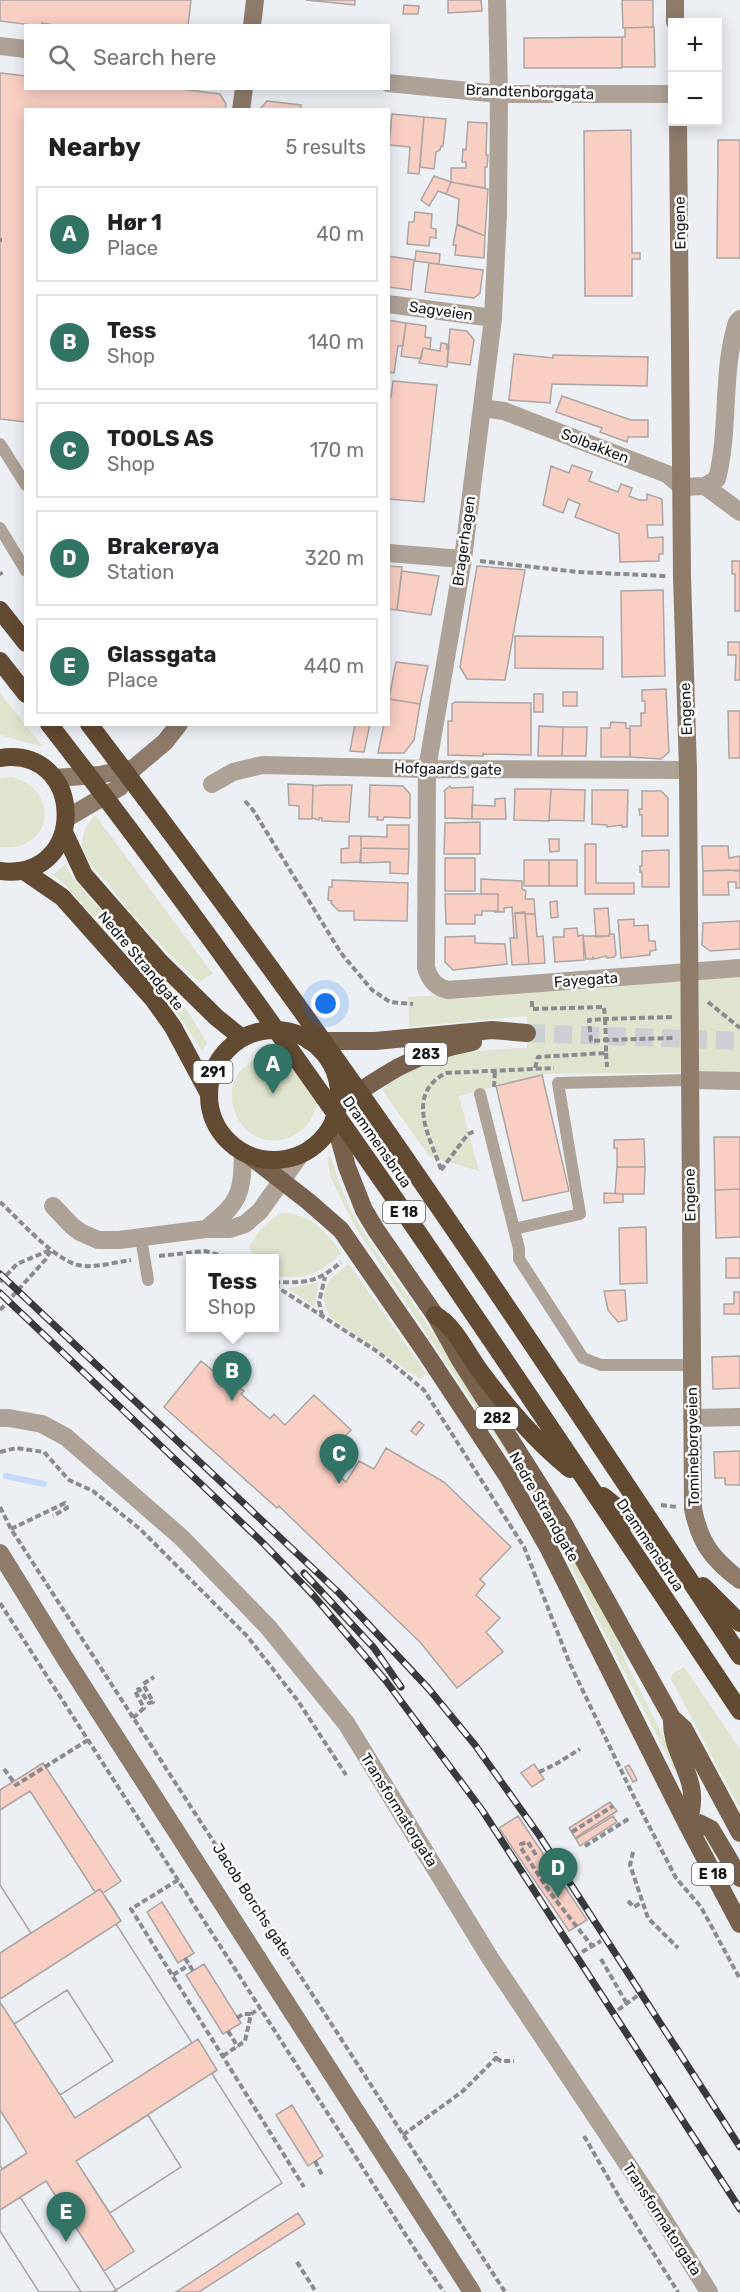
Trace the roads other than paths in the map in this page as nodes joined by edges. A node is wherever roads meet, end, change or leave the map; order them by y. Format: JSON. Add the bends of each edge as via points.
{"nodes":[{"id":1,"x":255,"y":0,"type":"edge"},
{"id":2,"x":497,"y":0,"type":"edge"},
{"id":3,"x":675,"y":0,"type":"edge"},
{"id":4,"x":675,"y":18,"type":"edge"},
{"id":5,"x":252,"y":24,"type":"edge"},
{"id":6,"x":0,"y":46,"type":"edge"},
{"id":7,"x":24,"y":49,"type":"edge"},
{"id":8,"x":390,"y":83,"type":"edge"},
{"id":9,"x":244,"y":90,"type":"edge"},
{"id":10,"x":499,"y":94,"type":"junction"},
{"id":11,"x":668,"y":94,"type":"edge"},
{"id":12,"x":241,"y":108,"type":"edge"},
{"id":13,"x":678,"y":126,"type":"edge"},
{"id":14,"x":390,"y":304,"type":"edge"},
{"id":15,"x":493,"y":318,"type":"junction"},
{"id":16,"x":740,"y":319,"type":"edge"},
{"id":17,"x":482,"y":408,"type":"junction"},
{"id":18,"x":0,"y":444,"type":"edge"},
{"id":19,"x":24,"y":482,"type":"edge"},
{"id":20,"x":705,"y":486,"type":"junction"},
{"id":21,"x":682,"y":487,"type":"junction"},
{"id":22,"x":740,"y":512,"type":"edge"},
{"id":23,"x":0,"y":528,"type":"edge"},
{"id":24,"x":390,"y":553,"type":"edge"},
{"id":25,"x":463,"y":559,"type":"junction"},
{"id":26,"x":24,"y":568,"type":"edge"},
{"id":27,"x":0,"y":610,"type":"edge"},
{"id":28,"x":24,"y":640,"type":"edge"},
{"id":29,"x":0,"y":661,"type":"edge"},
{"id":30,"x":24,"y":691,"type":"edge"},
{"id":31,"x":50,"y":726,"type":"edge"},
{"id":32,"x":90,"y":726,"type":"edge"},
{"id":33,"x":177,"y":726,"type":"edge"},
{"id":34,"x":1,"y":756,"type":"edge"},
{"id":35,"x":134,"y":768,"type":"junction"},
{"id":36,"x":427,"y":769,"type":"junction"},
{"id":37,"x":688,"y":770,"type":"junction"},
{"id":38,"x":54,"y":778,"type":"junction"},
{"id":39,"x":212,"y":784,"type":"dead end"},
{"id":40,"x":66,"y":825,"type":"junction"},
{"id":41,"x":24,"y":871,"type":"junction"},
{"id":42,"x":0,"y":872,"type":"edge"},
{"id":43,"x":740,"y":968,"type":"edge"},
{"id":44,"x":689,"y":980,"type":"junction"},
{"id":45,"x":435,"y":984,"type":"joint"},
{"id":46,"x":242,"y":1038,"type":"junction"},
{"id":47,"x":309,"y":1041,"type":"junction"},
{"id":48,"x":689,"y":1080,"type":"junction"},
{"id":49,"x":740,"y":1081,"type":"edge"},
{"id":50,"x":209,"y":1094,"type":"junction"},
{"id":51,"x":480,"y":1094,"type":"dead end"},
{"id":52,"x":336,"y":1113,"type":"junction"},
{"id":53,"x":246,"y":1154,"type":"junction"},
{"id":54,"x":300,"y":1155,"type":"junction"},
{"id":55,"x":283,"y":1181,"type":"junction"},
{"id":56,"x":53,"y":1206,"type":"dead end"},
{"id":57,"x":206,"y":1229,"type":"junction"},
{"id":58,"x":514,"y":1229,"type":"junction"},
{"id":59,"x":141,"y":1238,"type":"junction"},
{"id":60,"x":148,"y":1280,"type":"dead end"},
{"id":61,"x":691,"y":1297,"type":"joint"},
{"id":62,"x":435,"y":1314,"type":"junction"},
{"id":63,"x":692,"y":1365,"type":"junction"},
{"id":64,"x":740,"y":1417,"type":"edge"},
{"id":65,"x":0,"y":1418,"type":"edge"},
{"id":66,"x":692,"y":1418,"type":"junction"},
{"id":67,"x":0,"y":1553,"type":"edge"},
{"id":68,"x":740,"y":1580,"type":"edge"},
{"id":69,"x":740,"y":1623,"type":"edge"},
{"id":70,"x":740,"y":1656,"type":"edge"},
{"id":71,"x":740,"y":1711,"type":"edge"},
{"id":72,"x":672,"y":1718,"type":"junction"},
{"id":73,"x":687,"y":1824,"type":"junction"},
{"id":74,"x":740,"y":1833,"type":"edge"},
{"id":75,"x":740,"y":1878,"type":"edge"},
{"id":76,"x":740,"y":1924,"type":"edge"},
{"id":77,"x":472,"y":2292,"type":"edge"},
{"id":78,"x":709,"y":2292,"type":"edge"}],
"edges":[{"from":1,"to":5,"type":"main road"},
{"from":2,"to":10,"type":"street","name":"Bragerhagen"},
{"from":3,"to":4,"type":"main road"},
{"from":6,"to":7,"type":"street"},
{"from":8,"to":10,"type":"street","name":"Brandtenborggata"},
{"from":9,"to":12,"type":"main road"},
{"from":10,"to":11,"type":"street","name":"Brandtenborggata"},
{"from":10,"to":15,"type":"street","name":"Bragerhagen"},
{"from":13,"to":21,"type":"main road","name":"Engene"},
{"from":14,"to":15,"type":"street","name":"Sagveien"},
{"from":15,"to":17,"type":"street","name":"Bragerhagen"},
{"from":16,"to":20,"type":"street","via":[[729,346],[722,458],[717,479]]},
{"from":17,"to":21,"type":"street","name":"Solbakken","via":[[504,411],[667,474]]},
{"from":17,"to":25,"type":"street","name":"Bragerhagen"},
{"from":18,"to":19,"type":"lane"},
{"from":20,"to":21,"type":"street"},
{"from":20,"to":22,"type":"street"},
{"from":21,"to":37,"type":"main road","name":"Engene"},
{"from":23,"to":26,"type":"lane"},
{"from":24,"to":25,"type":"street"},
{"from":25,"to":36,"type":"street","name":"Bragerhagen"},
{"from":27,"to":28,"type":"highway"},
{"from":29,"to":30,"type":"highway"},
{"from":31,"to":71,"type":"highway","name":"Drammensbrua","number":"E 18","via":[[352,1136]]},
{"from":32,"to":70,"type":"highway","name":"Drammensbrua","number":"E 18","via":[[245,932],[377,1118]]},
{"from":33,"to":35,"type":"main road"},
{"from":34,"to":38,"type":"highway","via":[[31,761]]},
{"from":35,"to":38,"type":"main road"},
{"from":35,"to":40,"type":"main road","via":[[120,787]]},
{"from":36,"to":37,"type":"street","name":"Hofgaards gate"},
{"from":36,"to":39,"type":"street","name":"Hofgaards gate","via":[[262,765],[233,772]]},
{"from":36,"to":45,"type":"street","name":"Bragerhagen","via":[[426,967]]},
{"from":37,"to":44,"type":"main road","name":"Engene"},
{"from":38,"to":40,"type":"highway","name":"Nedre Strandgate","via":[[66,800]]},
{"from":40,"to":41,"type":"highway","via":[[49,857]]},
{"from":40,"to":46,"type":"highway","name":"Nedre Strandgate","via":[[84,875],[160,962]]},
{"from":41,"to":42,"type":"highway"},
{"from":41,"to":50,"type":"highway","name":"Nedre Strandgate","number":"291","via":[[62,897],[153,999],[173,1027]]},
{"from":43,"to":44,"type":"street","name":"Fayegata"},
{"from":44,"to":45,"type":"street","name":"Fayegata","via":[[448,990]]},
{"from":44,"to":48,"type":"main road","name":"Engene"},
{"from":46,"to":47,"type":"highway","via":[[273,1030]]},
{"from":46,"to":50,"type":"highway","number":"291","via":[[215,1068]]},
{"from":47,"to":52,"type":"highway","via":[[319,1048],[333,1069],[337,1081]]},
{"from":47,"to":52,"type":"main road","number":"283","via":[[375,1041],[492,1030],[527,1033],[431,1052],[392,1069]]},
{"from":48,"to":49,"type":"street"},
{"from":48,"to":58,"type":"lane","via":[[558,1083],[580,1214]]},
{"from":48,"to":61,"type":"main road","name":"Engene"},
{"from":50,"to":53,"type":"highway","number":"291","via":[[218,1128]]},
{"from":51,"to":58,"type":"lane"},
{"from":52,"to":54,"type":"highway","via":[[321,1140]]},
{"from":52,"to":62,"type":"main road","name":"Nedre Strandgate","number":"E 18","via":[[347,1167],[364,1210]]},
{"from":53,"to":54,"type":"highway","via":[[275,1160]]},
{"from":53,"to":55,"type":"main road","name":"Nedre Strandgate","number":"E 18"},
{"from":53,"to":57,"type":"street","via":[[237,1200]]},
{"from":54,"to":55,"type":"street"},
{"from":55,"to":57,"type":"street","via":[[245,1224],[230,1229]]},
{"from":55,"to":73,"type":"main road","name":"Nedre Strandgate","number":"E 18","via":[[341,1230],[508,1477],[548,1547]]},
{"from":56,"to":59,"type":"street","via":[[72,1226],[90,1237],[108,1241]]},
{"from":57,"to":59,"type":"street"},
{"from":58,"to":63,"type":"lane","via":[[519,1259],[583,1358],[601,1365]]},
{"from":59,"to":60,"type":"lane"},
{"from":61,"to":63,"type":"main road","name":"Tomineborgveien"},
{"from":62,"to":69,"type":"highway","number":"E 18","via":[[445,1320],[521,1424],[660,1543]]},
{"from":62,"to":72,"type":"main road","name":"Nedre Strandgate","number":"282","via":[[562,1521]]},
{"from":63,"to":66,"type":"main road","name":"Tomineborgveien"},
{"from":64,"to":66,"type":"street"},
{"from":65,"to":78,"type":"street","name":"Transformatorgata","via":[[42,1424],[66,1437],[182,1538],[268,1627],[345,1723],[490,1958]]},
{"from":66,"to":68,"type":"main road","name":"Tomineborgveien","via":[[693,1509],[697,1528],[714,1558]]},
{"from":67,"to":77,"type":"main road","name":"Jacob Borchs gate"},
{"from":72,"to":73,"type":"main road","number":"282","via":[[672,1734],[692,1788],[693,1810]]},
{"from":72,"to":74,"type":"main road","name":"Nedre Strandgate","number":"282","via":[[684,1730]]},
{"from":73,"to":75,"type":"main road","via":[[699,1823],[711,1829]]},
{"from":73,"to":76,"type":"main road","name":"Nedre Strandgate","number":"E 18"}]}
